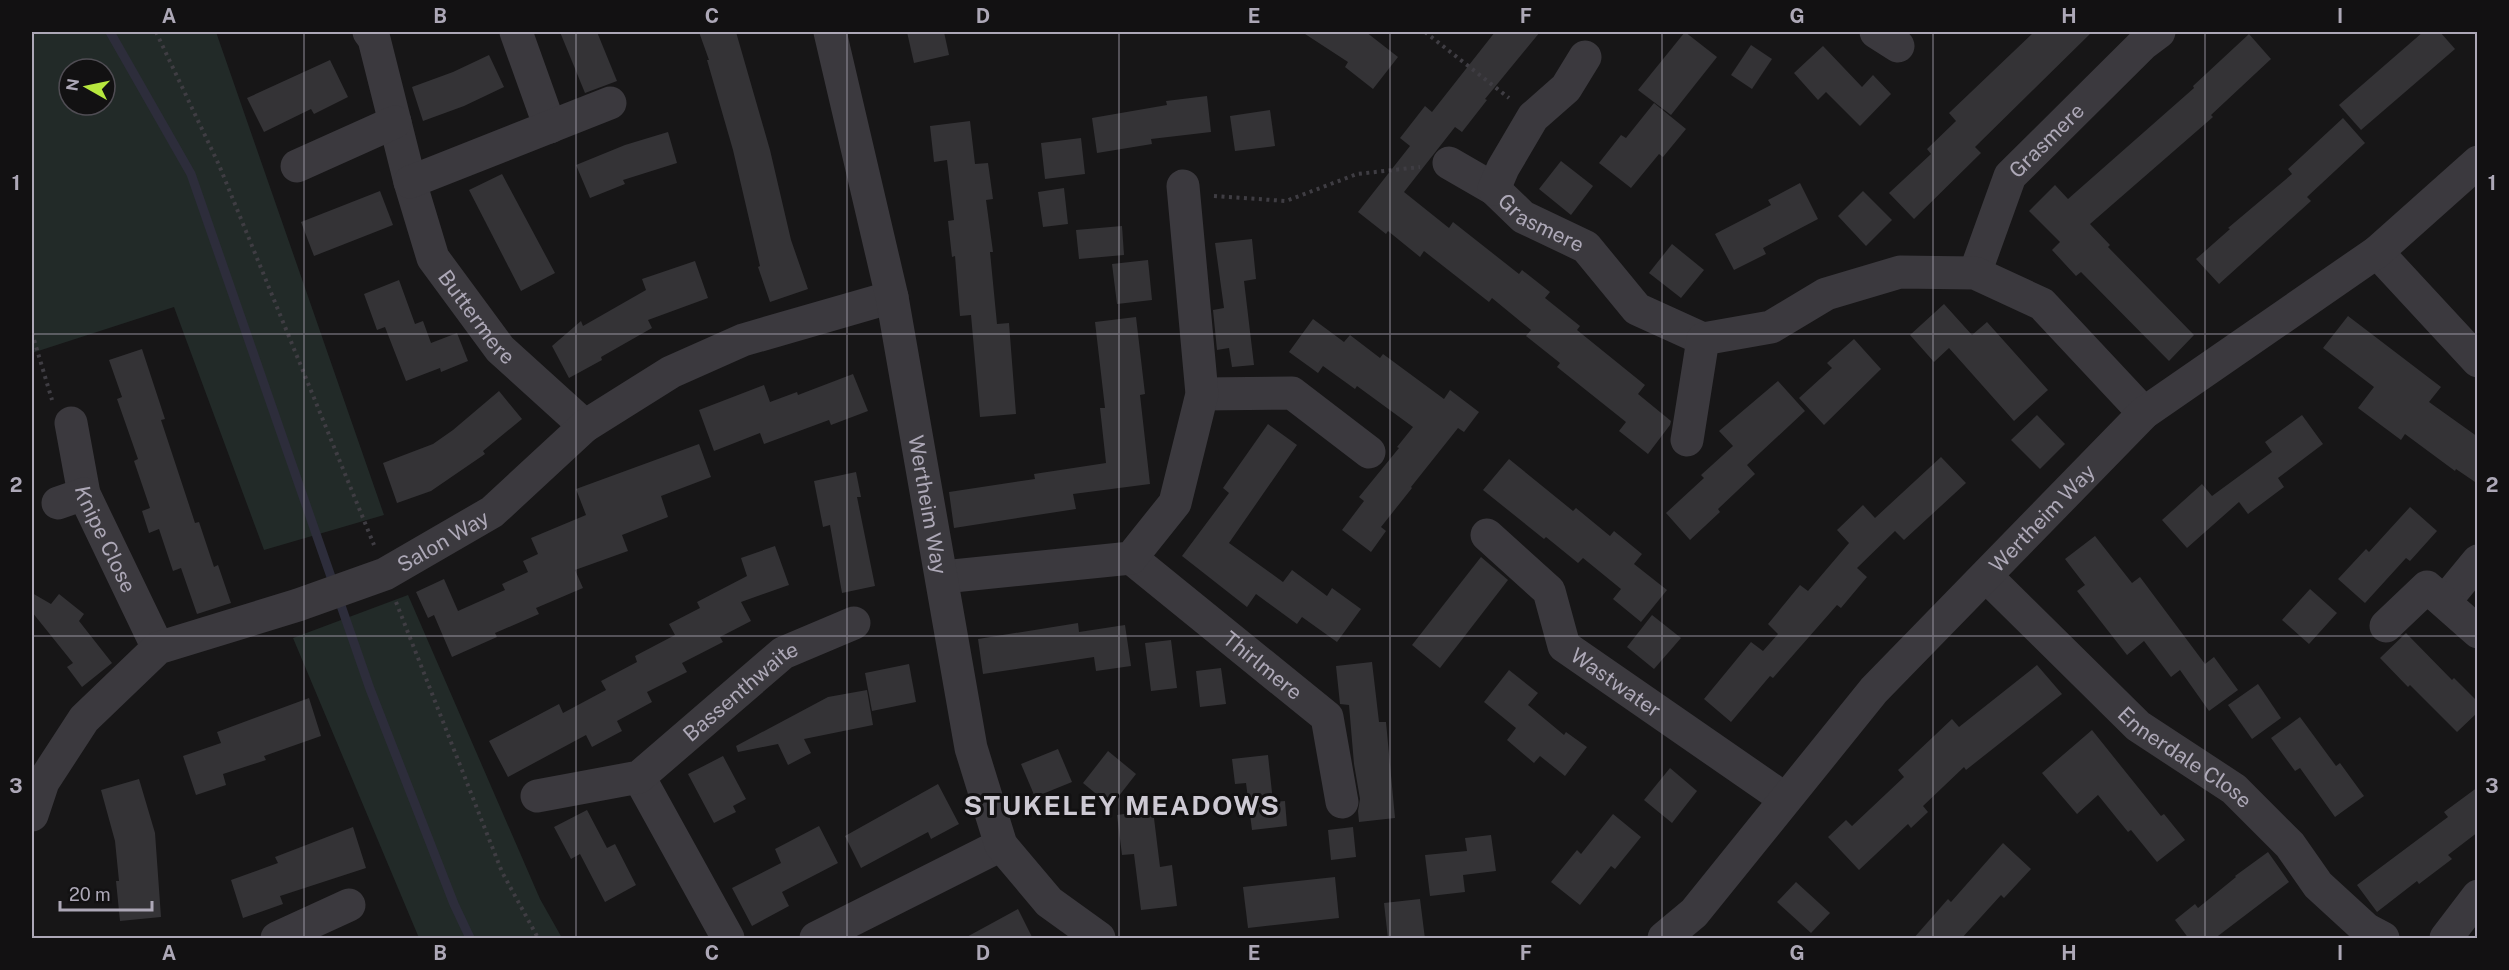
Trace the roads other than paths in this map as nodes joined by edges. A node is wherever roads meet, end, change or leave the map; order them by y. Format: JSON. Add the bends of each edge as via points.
{"nodes":[{"id":1,"x":369,"y":32,"type":"edge"},
{"id":2,"x":516,"y":32,"type":"edge"},
{"id":3,"x":830,"y":32,"type":"edge"},
{"id":4,"x":2158,"y":32,"type":"edge"},
{"id":5,"x":1585,"y":57,"type":"dead end"},
{"id":6,"x":610,"y":103,"type":"dead end"},
{"id":7,"x":394,"y":122,"type":"junction"},
{"id":8,"x":550,"y":127,"type":"junction"},
{"id":9,"x":2478,"y":162,"type":"edge"},
{"id":10,"x":1449,"y":163,"type":"road end"},
{"id":11,"x":297,"y":166,"type":"dead end"},
{"id":12,"x":410,"y":182,"type":"junction"},
{"id":13,"x":1494,"y":189,"type":"junction"},
{"id":14,"x":1183,"y":190,"type":"road end"},
{"id":15,"x":2377,"y":252,"type":"junction"},
{"id":16,"x":1975,"y":273,"type":"junction"},
{"id":17,"x":892,"y":297,"type":"junction"},
{"id":18,"x":1703,"y":339,"type":"junction"},
{"id":19,"x":2478,"y":361,"type":"edge"},
{"id":20,"x":1202,"y":394,"type":"junction"},
{"id":21,"x":2144,"y":413,"type":"junction"},
{"id":22,"x":71,"y":423,"type":"road end"},
{"id":23,"x":585,"y":426,"type":"junction"},
{"id":24,"x":1687,"y":440,"type":"dead end"},
{"id":25,"x":1369,"y":452,"type":"dead end"},
{"id":26,"x":1487,"y":535,"type":"dead end"},
{"id":27,"x":1131,"y":558,"type":"junction"},
{"id":28,"x":2478,"y":561,"type":"edge"},
{"id":29,"x":1986,"y":576,"type":"junction"},
{"id":30,"x":943,"y":577,"type":"junction"},
{"id":31,"x":2445,"y":601,"type":"junction"},
{"id":32,"x":854,"y":622,"type":"dead end"},
{"id":33,"x":2386,"y":626,"type":"dead end"},
{"id":34,"x":2478,"y":632,"type":"edge"},
{"id":35,"x":158,"y":648,"type":"junction"},
{"id":36,"x":639,"y":777,"type":"junction"},
{"id":37,"x":537,"y":796,"type":"dead end"},
{"id":38,"x":1785,"y":798,"type":"junction"},
{"id":39,"x":1342,"y":802,"type":"dead end"},
{"id":40,"x":32,"y":816,"type":"edge"},
{"id":41,"x":1001,"y":845,"type":"junction"},
{"id":42,"x":2478,"y":896,"type":"edge"},
{"id":43,"x":349,"y":905,"type":"dead end"},
{"id":44,"x":277,"y":939,"type":"edge"},
{"id":45,"x":728,"y":939,"type":"edge"},
{"id":46,"x":816,"y":939,"type":"edge"},
{"id":47,"x":1099,"y":939,"type":"edge"},
{"id":48,"x":1664,"y":939,"type":"edge"},
{"id":49,"x":2383,"y":939,"type":"edge"},
{"id":50,"x":2446,"y":939,"type":"edge"}],
"edges":[{"from":1,"to":7,"type":"street","name":"Buttermere"},
{"from":2,"to":8,"type":"street"},
{"from":3,"to":17,"type":"street","name":"Wertheim Way"},
{"from":4,"to":16,"type":"street","name":"Grasmere","via":[[2010,176]]},
{"from":5,"to":13,"type":"street","name":"Grasmere","via":[[1566,88],[1533,117]]},
{"from":6,"to":8,"type":"street"},
{"from":7,"to":11,"type":"street"},
{"from":7,"to":12,"type":"street","name":"Buttermere"},
{"from":8,"to":12,"type":"street"},
{"from":9,"to":15,"type":"street","name":"Wertheim Way"},
{"from":10,"to":13,"type":"street","name":"Grasmere"},
{"from":12,"to":23,"type":"street","name":"Buttermere","via":[[433,258],[500,349]]},
{"from":13,"to":18,"type":"street","name":"Grasmere","via":[[1523,217],[1586,247],[1636,309]]},
{"from":14,"to":20,"type":"street"},
{"from":15,"to":19,"type":"street"},
{"from":15,"to":21,"type":"street","name":"Wertheim Way"},
{"from":16,"to":18,"type":"street","via":[[1900,272],[1826,294],[1771,327]]},
{"from":16,"to":21,"type":"street","via":[[2042,304]]},
{"from":17,"to":23,"type":"street","name":"Salon Way","via":[[743,340],[671,372]]},
{"from":17,"to":30,"type":"street","name":"Wertheim Way"},
{"from":18,"to":24,"type":"street"},
{"from":20,"to":25,"type":"street","via":[[1292,393]]},
{"from":20,"to":27,"type":"street","via":[[1175,503]]},
{"from":21,"to":29,"type":"street","name":"Wertheim Way"},
{"from":22,"to":35,"type":"street","name":"Knipe Close","via":[[71,498]]},
{"from":23,"to":35,"type":"street","name":"Salon Way","via":[[492,512],[378,577]]},
{"from":26,"to":38,"type":"street","name":"Wastwater","via":[[1549,591],[1564,646]]},
{"from":27,"to":30,"type":"street"},
{"from":27,"to":39,"type":"street","name":"Thirlmere","via":[[1327,717]]},
{"from":28,"to":31,"type":"street"},
{"from":29,"to":38,"type":"street","name":"Wertheim Way","via":[[1874,690]]},
{"from":29,"to":49,"type":"street","name":"Ennerdale Close","via":[[2138,726],[2234,789],[2290,845],[2318,885],[2366,929]]},
{"from":30,"to":41,"type":"street","name":"Wertheim Way","via":[[971,748]]},
{"from":31,"to":33,"type":"street","via":[[2427,587]]},
{"from":31,"to":34,"type":"street"},
{"from":32,"to":36,"type":"street","name":"Bassenthwaite","via":[[783,653]]},
{"from":35,"to":40,"type":"street","name":"Salon Way","via":[[84,719],[43,782]]},
{"from":36,"to":37,"type":"street"},
{"from":36,"to":45,"type":"street"},
{"from":38,"to":48,"type":"street","name":"Wertheim Way","via":[[1694,913]]},
{"from":41,"to":46,"type":"street"},
{"from":41,"to":47,"type":"street","name":"Wertheim Way","via":[[1049,902]]},
{"from":42,"to":50,"type":"street"},
{"from":43,"to":44,"type":"street"}]}
